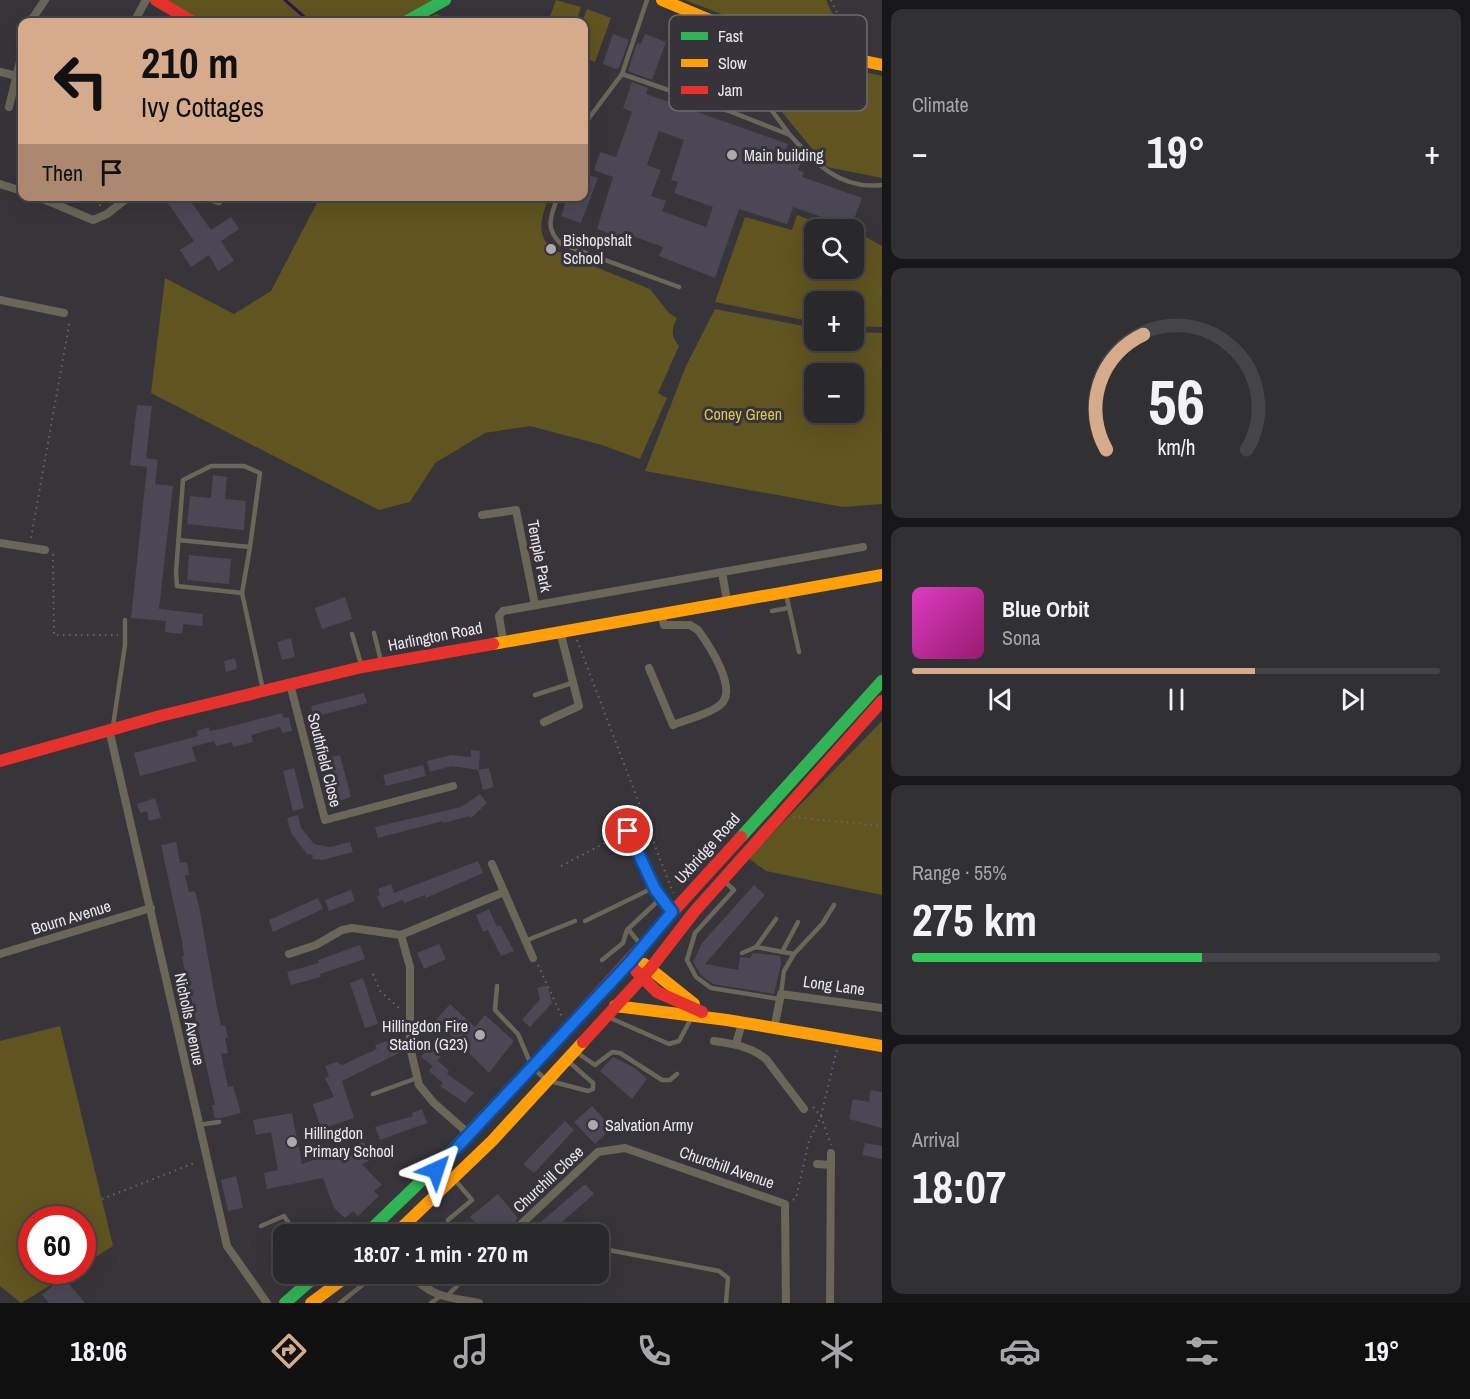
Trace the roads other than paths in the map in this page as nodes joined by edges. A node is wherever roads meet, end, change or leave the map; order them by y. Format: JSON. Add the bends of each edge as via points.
{"nodes":[{"id":1,"x":45,"y":0,"type":"edge"},
{"id":2,"x":146,"y":0,"type":"edge"},
{"id":3,"x":156,"y":0,"type":"edge"},
{"id":4,"x":445,"y":0,"type":"edge"},
{"id":5,"x":647,"y":0,"type":"edge"},
{"id":6,"x":662,"y":0,"type":"edge"},
{"id":7,"x":698,"y":15,"type":"edge"},
{"id":8,"x":32,"y":18,"type":"edge"},
{"id":9,"x":136,"y":18,"type":"edge"},
{"id":10,"x":186,"y":18,"type":"edge"},
{"id":11,"x":412,"y":18,"type":"edge"},
{"id":12,"x":867,"y":62,"type":"edge"},
{"id":13,"x":882,"y":65,"type":"edge"},
{"id":14,"x":18,"y":71,"type":"edge"},
{"id":15,"x":0,"y":72,"type":"edge"},
{"id":16,"x":622,"y":74,"type":"junction"},
{"id":17,"x":17,"y":76,"type":"junction"},
{"id":18,"x":669,"y":90,"type":"edge"},
{"id":19,"x":9,"y":107,"type":"dead end"},
{"id":20,"x":729,"y":111,"type":"edge"},
{"id":21,"x":772,"y":111,"type":"edge"},
{"id":22,"x":588,"y":121,"type":"edge"},
{"id":23,"x":790,"y":135,"type":"junction"},
{"id":24,"x":0,"y":184,"type":"edge"},
{"id":25,"x":882,"y":185,"type":"edge"},
{"id":26,"x":18,"y":190,"type":"edge"},
{"id":27,"x":48,"y":201,"type":"edge"},
{"id":28,"x":124,"y":201,"type":"edge"},
{"id":29,"x":556,"y":201,"type":"edge"},
{"id":30,"x":679,"y":287,"type":"dead end"},
{"id":31,"x":0,"y":300,"type":"edge"},
{"id":32,"x":64,"y":313,"type":"road end"},
{"id":33,"x":482,"y":515,"type":"dead end"},
{"id":34,"x":178,"y":540,"type":"junction"},
{"id":35,"x":0,"y":543,"type":"edge"},
{"id":36,"x":250,"y":546,"type":"junction"},
{"id":37,"x":863,"y":547,"type":"dead end"},
{"id":38,"x":45,"y":550,"type":"road end"},
{"id":39,"x":722,"y":572,"type":"junction"},
{"id":40,"x":882,"y":575,"type":"edge"},
{"id":41,"x":785,"y":591,"type":"junction"},
{"id":42,"x":242,"y":593,"type":"junction"},
{"id":43,"x":727,"y":601,"type":"junction"},
{"id":44,"x":535,"y":605,"type":"junction"},
{"id":45,"x":788,"y":608,"type":"junction"},
{"id":46,"x":772,"y":611,"type":"dead end"},
{"id":47,"x":661,"y":614,"type":"junction"},
{"id":48,"x":125,"y":621,"type":"dead end"},
{"id":49,"x":560,"y":632,"type":"junction"},
{"id":50,"x":374,"y":633,"type":"dead end"},
{"id":51,"x":352,"y":634,"type":"dead end"},
{"id":52,"x":503,"y":640,"type":"junction"},
{"id":53,"x":799,"y":652,"type":"dead end"},
{"id":54,"x":382,"y":663,"type":"junction"},
{"id":55,"x":362,"y":667,"type":"junction"},
{"id":56,"x":649,"y":668,"type":"dead end"},
{"id":57,"x":882,"y":681,"type":"edge"},
{"id":58,"x":572,"y":682,"type":"junction"},
{"id":59,"x":290,"y":684,"type":"junction"},
{"id":60,"x":263,"y":690,"type":"junction"},
{"id":61,"x":535,"y":695,"type":"dead end"},
{"id":62,"x":882,"y":701,"type":"edge"},
{"id":63,"x":544,"y":722,"type":"dead end"},
{"id":64,"x":111,"y":729,"type":"junction"},
{"id":65,"x":0,"y":761,"type":"edge"},
{"id":66,"x":453,"y":786,"type":"dead end"},
{"id":67,"x":628,"y":831,"type":"road end"},
{"id":68,"x":492,"y":864,"type":"dead end"},
{"id":69,"x":723,"y":879,"type":"junction"},
{"id":70,"x":655,"y":887,"type":"junction"},
{"id":71,"x":504,"y":892,"type":"junction"},
{"id":72,"x":661,"y":898,"type":"junction"},
{"id":73,"x":834,"y":905,"type":"dead end"},
{"id":74,"x":151,"y":908,"type":"junction"},
{"id":75,"x":676,"y":909,"type":"junction"},
{"id":76,"x":776,"y":919,"type":"dead end"},
{"id":77,"x":575,"y":921,"type":"dead end"},
{"id":78,"x":585,"y":921,"type":"dead end"},
{"id":79,"x":798,"y":922,"type":"dead end"},
{"id":80,"x":627,"y":929,"type":"junction"},
{"id":81,"x":401,"y":935,"type":"junction"},
{"id":82,"x":525,"y":941,"type":"junction"},
{"id":83,"x":756,"y":946,"type":"junction"},
{"id":84,"x":742,"y":952,"type":"dead end"},
{"id":85,"x":782,"y":952,"type":"junction"},
{"id":86,"x":0,"y":954,"type":"edge"},
{"id":87,"x":289,"y":954,"type":"dead end"},
{"id":88,"x":794,"y":954,"type":"junction"},
{"id":89,"x":636,"y":955,"type":"junction"},
{"id":90,"x":533,"y":958,"type":"road end"},
{"id":91,"x":602,"y":960,"type":"dead end"},
{"id":92,"x":650,"y":969,"type":"junction"},
{"id":93,"x":640,"y":979,"type":"junction"},
{"id":94,"x":496,"y":986,"type":"dead end"},
{"id":95,"x":780,"y":997,"type":"junction"},
{"id":96,"x":615,"y":1006,"type":"junction"},
{"id":97,"x":882,"y":1008,"type":"edge"},
{"id":98,"x":606,"y":1016,"type":"junction"},
{"id":99,"x":692,"y":1017,"type":"junction"},
{"id":100,"x":721,"y":1018,"type":"junction"},
{"id":101,"x":742,"y":1023,"type":"junction"},
{"id":102,"x":774,"y":1029,"type":"junction"},
{"id":103,"x":714,"y":1041,"type":"dead end"},
{"id":104,"x":736,"y":1044,"type":"junction"},
{"id":105,"x":882,"y":1046,"type":"edge"},
{"id":106,"x":570,"y":1055,"type":"junction"},
{"id":107,"x":532,"y":1067,"type":"junction"},
{"id":108,"x":677,"y":1074,"type":"dead end"},
{"id":109,"x":417,"y":1078,"type":"junction"},
{"id":110,"x":546,"y":1080,"type":"junction"},
{"id":111,"x":373,"y":1094,"type":"dead end"},
{"id":112,"x":804,"y":1109,"type":"dead end"},
{"id":113,"x":219,"y":1122,"type":"dead end"},
{"id":114,"x":198,"y":1125,"type":"junction"},
{"id":115,"x":469,"y":1134,"type":"junction"},
{"id":116,"x":598,"y":1152,"type":"joint"},
{"id":117,"x":831,"y":1153,"type":"road end"},
{"id":118,"x":817,"y":1164,"type":"dead end"},
{"id":119,"x":831,"y":1165,"type":"junction"},
{"id":120,"x":436,"y":1170,"type":"junction"},
{"id":121,"x":454,"y":1179,"type":"junction"},
{"id":122,"x":448,"y":1220,"type":"dead end"},
{"id":123,"x":289,"y":1224,"type":"edge"},
{"id":124,"x":383,"y":1224,"type":"edge"},
{"id":125,"x":406,"y":1224,"type":"edge"},
{"id":126,"x":521,"y":1224,"type":"edge"},
{"id":127,"x":261,"y":1226,"type":"dead end"},
{"id":128,"x":609,"y":1250,"type":"edge"},
{"id":129,"x":307,"y":1284,"type":"edge"},
{"id":130,"x":337,"y":1284,"type":"edge"},
{"id":131,"x":364,"y":1284,"type":"edge"},
{"id":132,"x":420,"y":1284,"type":"edge"},
{"id":133,"x":457,"y":1284,"type":"edge"},
{"id":134,"x":442,"y":1297,"type":"junction"},
{"id":135,"x":267,"y":1303,"type":"edge"},
{"id":136,"x":285,"y":1303,"type":"edge"},
{"id":137,"x":311,"y":1303,"type":"edge"},
{"id":138,"x":340,"y":1303,"type":"edge"},
{"id":139,"x":431,"y":1303,"type":"edge"},
{"id":140,"x":479,"y":1303,"type":"edge"},
{"id":141,"x":726,"y":1303,"type":"edge"},
{"id":142,"x":786,"y":1303,"type":"edge"},
{"id":143,"x":830,"y":1303,"type":"edge"}],
"edges":[{"from":1,"to":8,"type":"street"},
{"from":2,"to":9,"type":"street"},
{"from":3,"to":10,"type":"main road"},
{"from":4,"to":11,"type":"main road"},
{"from":5,"to":16,"type":"lane"},
{"from":6,"to":7,"type":"main road"},
{"from":12,"to":13,"type":"main road"},
{"from":14,"to":17,"type":"street"},
{"from":15,"to":17,"type":"street"},
{"from":16,"to":18,"type":"lane"},
{"from":16,"to":22,"type":"lane"},
{"from":17,"to":19,"type":"street"},
{"from":20,"to":23,"type":"lane"},
{"from":21,"to":23,"type":"lane"},
{"from":23,"to":25,"type":"lane","via":[[824,170],[863,185]]},
{"from":24,"to":26,"type":"street"},
{"from":27,"to":28,"type":"street","via":[[93,220]]},
{"from":29,"to":30,"type":"lane","via":[[548,223],[561,244]]},
{"from":31,"to":32,"type":"street"},
{"from":33,"to":44,"type":"street","name":"Temple Park","via":[[516,510]]},
{"from":34,"to":36,"type":"lane"},
{"from":34,"to":36,"type":"lane","via":[[183,480],[211,466],[244,466],[260,473]]},
{"from":34,"to":42,"type":"lane","via":[[177,585]]},
{"from":35,"to":38,"type":"street"},
{"from":36,"to":42,"type":"lane"},
{"from":37,"to":39,"type":"street"},
{"from":39,"to":43,"type":"street"},
{"from":39,"to":44,"type":"street"},
{"from":40,"to":41,"type":"main road","name":"Harlington Road"},
{"from":41,"to":43,"type":"main road","name":"Harlington Road"},
{"from":41,"to":45,"type":"lane"},
{"from":42,"to":60,"type":"lane"},
{"from":43,"to":47,"type":"main road","name":"Harlington Road"},
{"from":44,"to":52,"type":"street","via":[[500,613]]},
{"from":45,"to":46,"type":"lane"},
{"from":45,"to":53,"type":"lane"},
{"from":47,"to":49,"type":"main road","name":"Harlington Road"},
{"from":47,"to":56,"type":"street","via":[[664,626],[690,625],[698,630],[727,682],[726,695],[719,706],[673,725]]},
{"from":48,"to":64,"type":"lane"},
{"from":49,"to":52,"type":"main road","name":"Harlington Road"},
{"from":49,"to":58,"type":"street"},
{"from":50,"to":54,"type":"lane"},
{"from":51,"to":55,"type":"lane"},
{"from":52,"to":54,"type":"main road","name":"Harlington Road"},
{"from":54,"to":55,"type":"main road","name":"Harlington Road"},
{"from":55,"to":59,"type":"main road","name":"Harlington Road"},
{"from":57,"to":75,"type":"main road","name":"Uxbridge Road"},
{"from":58,"to":61,"type":"lane"},
{"from":58,"to":63,"type":"street","via":[[579,706]]},
{"from":59,"to":60,"type":"main road","name":"Harlington Road"},
{"from":59,"to":66,"type":"street","name":"Southfield Close","via":[[325,820]]},
{"from":60,"to":64,"type":"main road","name":"Harlington Road"},
{"from":62,"to":69,"type":"main road","name":"Uxbridge Road"},
{"from":64,"to":65,"type":"main road","name":"Harlington Road"},
{"from":64,"to":74,"type":"street","name":"Nicholls Avenue"},
{"from":67,"to":70,"type":"street"},
{"from":68,"to":71,"type":"street"},
{"from":69,"to":92,"type":"main road","name":"Uxbridge Road"},
{"from":69,"to":95,"type":"lane","via":[[734,890],[695,933],[687,960],[696,977],[711,988]]},
{"from":70,"to":72,"type":"street"},
{"from":70,"to":78,"type":"lane"},
{"from":71,"to":81,"type":"street"},
{"from":71,"to":82,"type":"street"},
{"from":72,"to":75,"type":"street"},
{"from":72,"to":80,"type":"lane"},
{"from":73,"to":88,"type":"lane"},
{"from":74,"to":86,"type":"street","name":"Bourn Avenue"},
{"from":74,"to":114,"type":"street","name":"Nicholls Avenue"},
{"from":75,"to":89,"type":"main road","name":"Uxbridge Road"},
{"from":76,"to":83,"type":"lane"},
{"from":77,"to":82,"type":"lane"},
{"from":79,"to":85,"type":"lane"},
{"from":80,"to":89,"type":"lane"},
{"from":80,"to":91,"type":"lane","via":[[623,943]]},
{"from":81,"to":87,"type":"street","via":[[352,928]]},
{"from":81,"to":109,"type":"street","via":[[410,967],[410,1047]]},
{"from":82,"to":90,"type":"street"},
{"from":83,"to":84,"type":"lane"},
{"from":83,"to":85,"type":"lane"},
{"from":85,"to":88,"type":"lane"},
{"from":88,"to":95,"type":"lane","via":[[784,971]]},
{"from":89,"to":92,"type":"main road"},
{"from":89,"to":93,"type":"main road"},
{"from":89,"to":107,"type":"main road","name":"Uxbridge Road"},
{"from":92,"to":93,"type":"main road","name":"Uxbridge Road"},
{"from":92,"to":100,"type":"main road","via":[[674,990]]},
{"from":93,"to":96,"type":"main road","name":"Uxbridge Road"},
{"from":93,"to":100,"type":"main road","via":[[678,1004]]},
{"from":94,"to":107,"type":"lane","via":[[495,1010],[518,1034]]},
{"from":95,"to":97,"type":"street","name":"Long Lane"},
{"from":95,"to":102,"type":"street","name":"Long Lane"},
{"from":96,"to":98,"type":"main road","name":"Uxbridge Road"},
{"from":96,"to":99,"type":"main road"},
{"from":98,"to":99,"type":"lane","via":[[669,1044],[680,1041]]},
{"from":98,"to":106,"type":"main road","name":"Uxbridge Road"},
{"from":99,"to":100,"type":"main road"},
{"from":100,"to":101,"type":"main road"},
{"from":101,"to":102,"type":"main road"},
{"from":101,"to":104,"type":"street"},
{"from":102,"to":105,"type":"main road"},
{"from":103,"to":104,"type":"street"},
{"from":104,"to":112,"type":"street","via":[[766,1059]]},
{"from":106,"to":108,"type":"lane","via":[[595,1065],[612,1052],[620,1053],[662,1080]]},
{"from":106,"to":110,"type":"main road","name":"Uxbridge Road"},
{"from":106,"to":110,"type":"lane","via":[[593,1083],[593,1089]]},
{"from":107,"to":110,"type":"lane"},
{"from":107,"to":115,"type":"main road","name":"Uxbridge Road"},
{"from":109,"to":111,"type":"lane"},
{"from":109,"to":115,"type":"street","via":[[434,1103]]},
{"from":110,"to":121,"type":"main road","name":"Uxbridge Road"},
{"from":113,"to":114,"type":"lane"},
{"from":114,"to":135,"type":"street","name":"Nicholls Avenue","via":[[226,1246]]},
{"from":115,"to":120,"type":"main road","name":"Uxbridge Road"},
{"from":116,"to":126,"type":"street","name":"Churchill Close"},
{"from":116,"to":142,"type":"street","name":"Churchill Avenue","via":[[625,1148],[785,1204]]},
{"from":117,"to":119,"type":"street"},
{"from":118,"to":119,"type":"street"},
{"from":119,"to":143,"type":"street"},
{"from":120,"to":121,"type":"street"},
{"from":120,"to":124,"type":"main road","name":"Uxbridge Road"},
{"from":121,"to":122,"type":"lane","via":[[472,1200]]},
{"from":121,"to":125,"type":"main road","name":"Uxbridge Road"},
{"from":123,"to":127,"type":"lane","via":[[284,1216]]},
{"from":128,"to":141,"type":"lane","via":[[719,1271],[728,1278]]},
{"from":129,"to":136,"type":"main road"},
{"from":130,"to":137,"type":"main road"},
{"from":131,"to":138,"type":"lane"},
{"from":132,"to":134,"type":"street"},
{"from":133,"to":134,"type":"lane"},
{"from":134,"to":139,"type":"lane"},
{"from":134,"to":140,"type":"street"}]}
